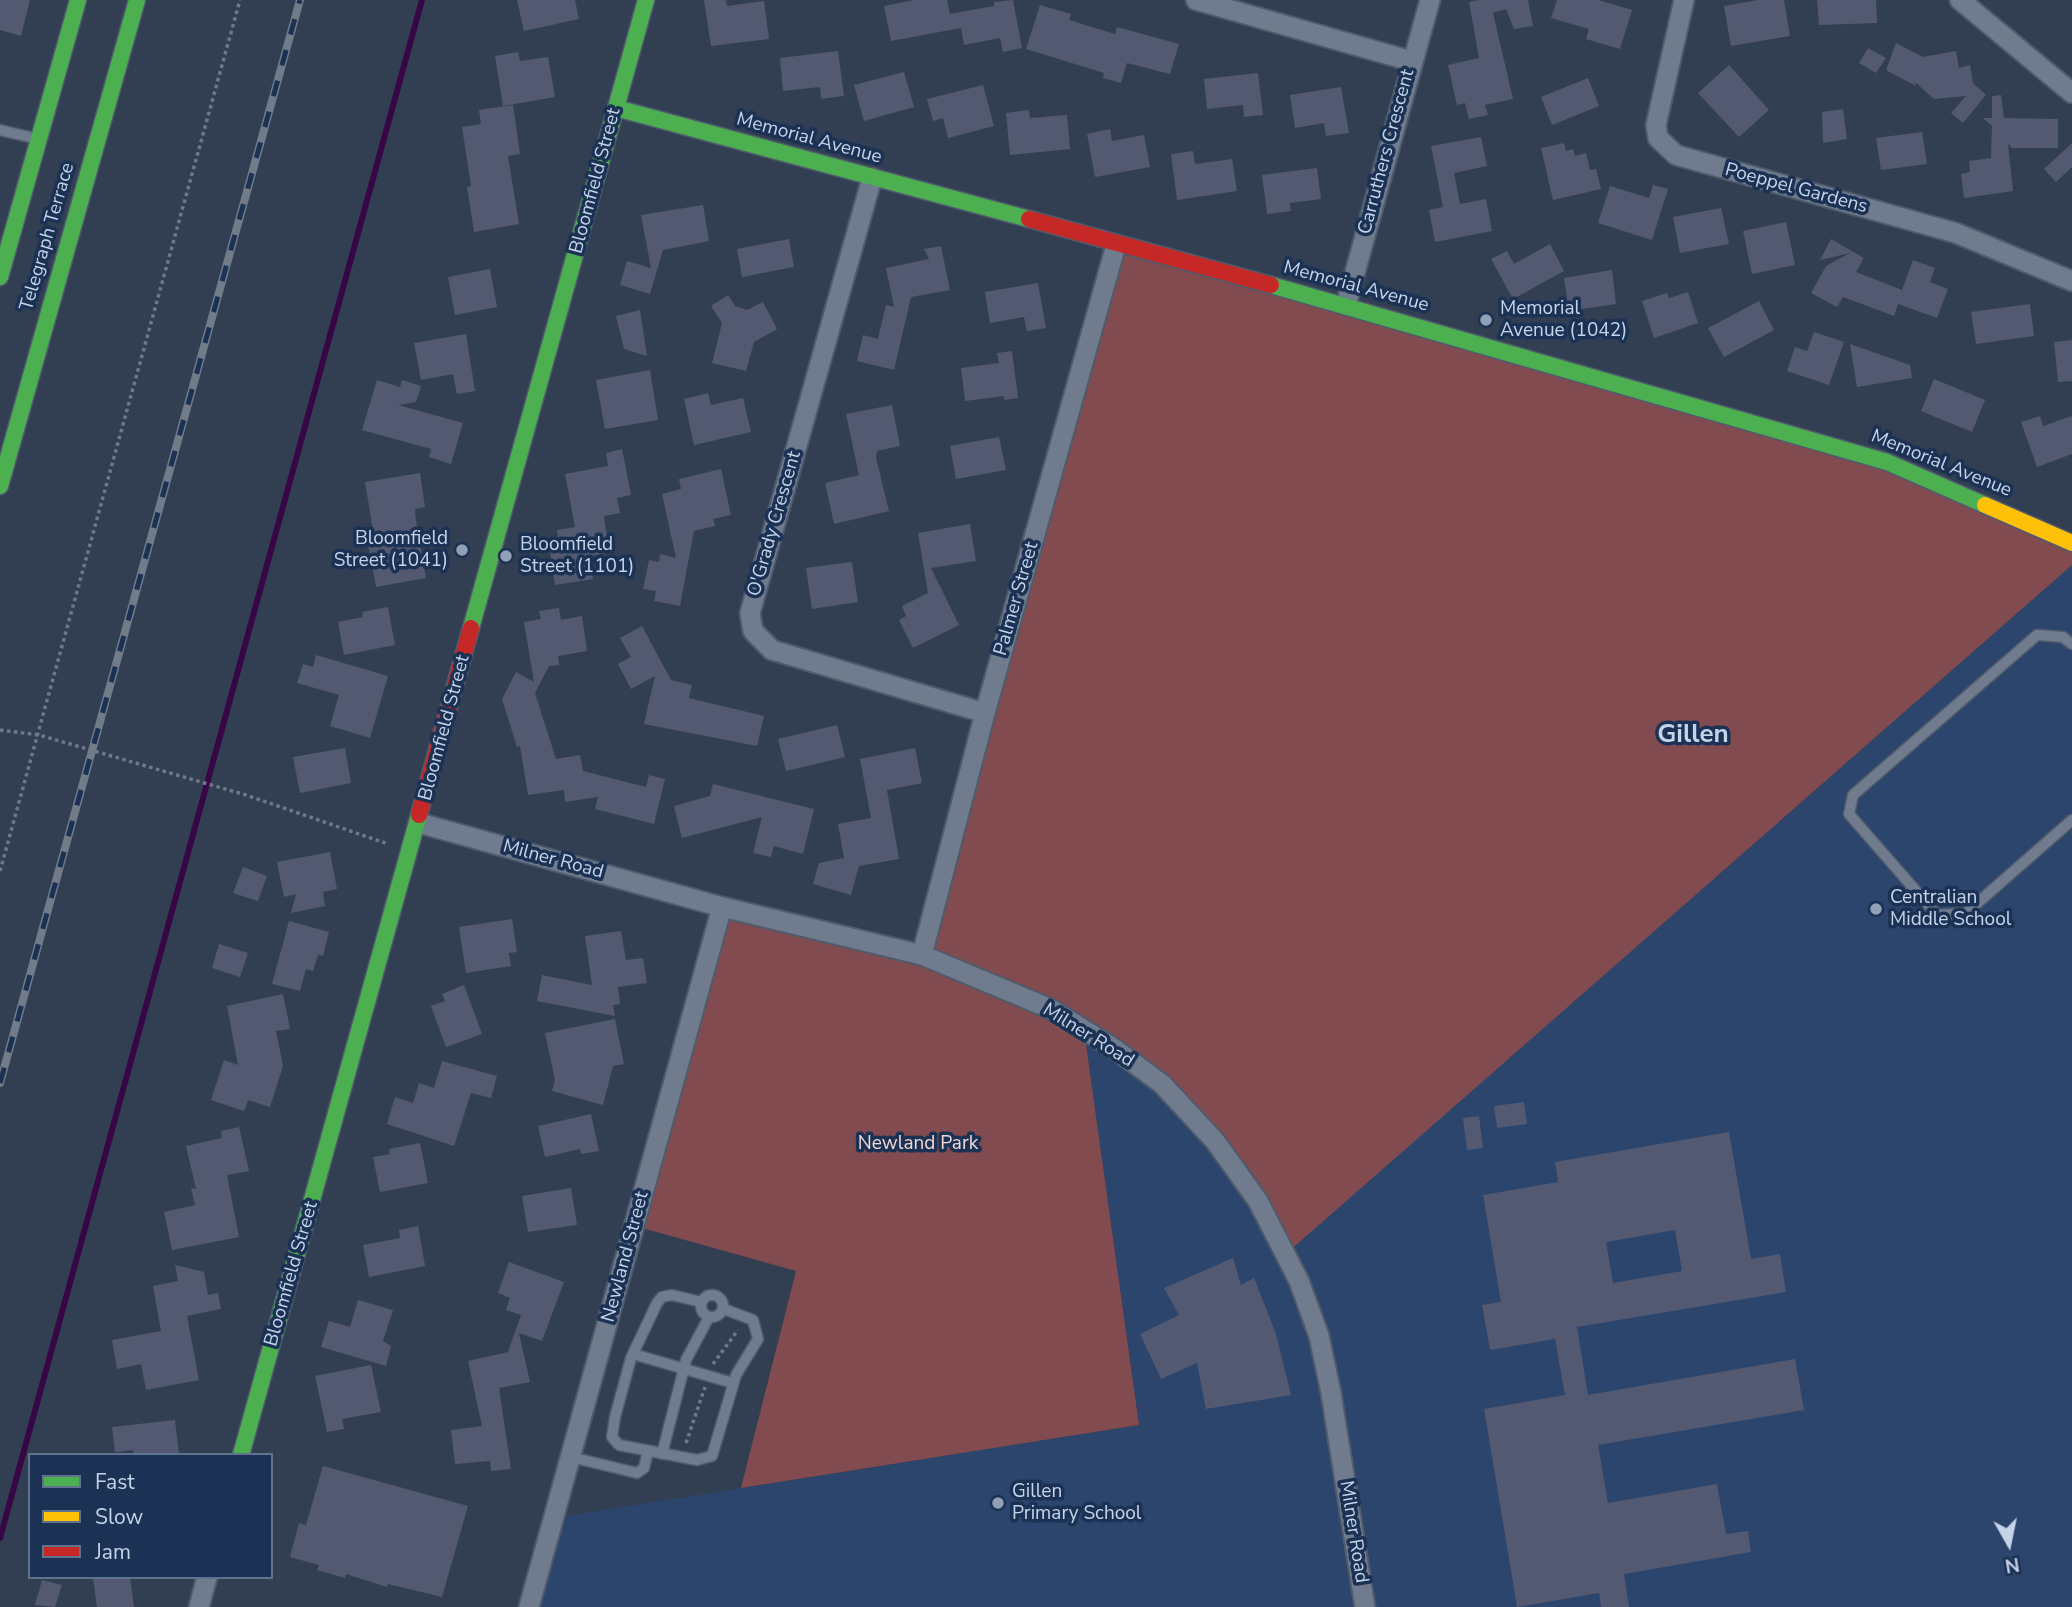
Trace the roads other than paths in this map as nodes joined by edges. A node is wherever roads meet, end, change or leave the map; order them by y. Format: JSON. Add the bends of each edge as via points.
{"nodes":[{"id":1,"x":78,"y":0,"type":"edge"},
{"id":2,"x":137,"y":0,"type":"edge"},
{"id":3,"x":646,"y":0,"type":"edge"},
{"id":4,"x":1196,"y":0,"type":"edge"},
{"id":5,"x":1430,"y":0,"type":"edge"},
{"id":6,"x":1684,"y":0,"type":"edge"},
{"id":7,"x":1960,"y":0,"type":"edge"},
{"id":8,"x":1411,"y":61,"type":"junction"},
{"id":9,"x":2072,"y":93,"type":"edge"},
{"id":10,"x":616,"y":108,"type":"junction"},
{"id":11,"x":0,"y":130,"type":"edge"},
{"id":12,"x":38,"y":139,"type":"junction"},
{"id":13,"x":29,"y":172,"type":"junction"},
{"id":14,"x":51,"y":178,"type":"dead end"},
{"id":15,"x":872,"y":178,"type":"junction"},
{"id":16,"x":5,"y":238,"type":"edge"},
{"id":17,"x":1116,"y":244,"type":"junction"},
{"id":18,"x":0,"y":277,"type":"edge"},
{"id":19,"x":2072,"y":281,"type":"edge"},
{"id":20,"x":1346,"y":305,"type":"junction"},
{"id":21,"x":0,"y":486,"type":"edge"},
{"id":22,"x":2072,"y":543,"type":"edge"},
{"id":23,"x":2072,"y":644,"type":"edge"},
{"id":24,"x":985,"y":713,"type":"junction"},
{"id":25,"x":2072,"y":820,"type":"edge"},
{"id":26,"x":419,"y":823,"type":"junction"},
{"id":27,"x":722,"y":907,"type":"junction"},
{"id":28,"x":922,"y":955,"type":"junction"},
{"id":29,"x":701,"y":1302,"type":"junction"},
{"id":30,"x":724,"y":1309,"type":"junction"},
{"id":31,"x":709,"y":1317,"type":"junction"},
{"id":32,"x":633,"y":1354,"type":"junction"},
{"id":33,"x":684,"y":1369,"type":"junction"},
{"id":34,"x":733,"y":1383,"type":"junction"},
{"id":35,"x":648,"y":1451,"type":"junction"},
{"id":36,"x":242,"y":1453,"type":"edge"},
{"id":37,"x":662,"y":1454,"type":"junction"},
{"id":38,"x":571,"y":1457,"type":"junction"},
{"id":39,"x":206,"y":1579,"type":"edge"},
{"id":40,"x":199,"y":1607,"type":"edge"},
{"id":41,"x":529,"y":1607,"type":"edge"},
{"id":42,"x":1365,"y":1607,"type":"edge"}],
"edges":[{"from":1,"to":12,"type":"main road","name":"Telegraph Terrace"},
{"from":2,"to":21,"type":"main road","name":"Telegraph Terrace","via":[[78,186]]},
{"from":3,"to":10,"type":"main road","name":"Bloomfield Street"},
{"from":4,"to":8,"type":"street"},
{"from":5,"to":8,"type":"street","name":"Carruthers Crescent"},
{"from":6,"to":19,"type":"street","name":"Poeppel Gardens","via":[[1656,125],[1658,138],[1676,155],[1956,233]]},
{"from":7,"to":9,"type":"street"},
{"from":8,"to":20,"type":"street","name":"Carruthers Crescent"},
{"from":10,"to":15,"type":"main road","name":"Memorial Avenue"},
{"from":10,"to":26,"type":"main road","name":"Bloomfield Street"},
{"from":11,"to":12,"type":"lane"},
{"from":12,"to":13,"type":"main road","name":"Telegraph Terrace"},
{"from":13,"to":14,"type":"main road"},
{"from":13,"to":16,"type":"main road","name":"Telegraph Terrace"},
{"from":15,"to":17,"type":"main road","name":"Memorial Avenue"},
{"from":15,"to":24,"type":"street","name":"O'Grady Crescent","via":[[751,612],[753,631],[772,650]]},
{"from":16,"to":18,"type":"main road","name":"Telegraph Terrace"},
{"from":17,"to":20,"type":"main road","name":"Memorial Avenue"},
{"from":17,"to":24,"type":"street","name":"Palmer Street"},
{"from":20,"to":22,"type":"main road","name":"Memorial Avenue","via":[[1887,461]]},
{"from":23,"to":25,"type":"lane","via":[[2063,637],[2036,635],[1853,795],[1849,814],[1937,915],[1966,913]]},
{"from":24,"to":28,"type":"street","name":"Palmer Street"},
{"from":26,"to":27,"type":"street","name":"Milner Road"},
{"from":26,"to":36,"type":"main road","name":"Bloomfield Street"},
{"from":27,"to":28,"type":"street","name":"Milner Road"},
{"from":27,"to":38,"type":"street","name":"Newland Street"},
{"from":28,"to":42,"type":"street","name":"Milner Road","via":[[1051,1009],[1115,1049],[1162,1084],[1215,1141],[1258,1200],[1287,1253],[1320,1336]]},
{"from":29,"to":30,"type":"lane","via":[[716,1295]]},
{"from":29,"to":31,"type":"lane"},
{"from":29,"to":32,"type":"lane","via":[[662,1297]]},
{"from":30,"to":31,"type":"lane"},
{"from":30,"to":34,"type":"lane","via":[[753,1320],[759,1334]]},
{"from":31,"to":33,"type":"lane"},
{"from":32,"to":33,"type":"lane"},
{"from":32,"to":35,"type":"lane","via":[[612,1437],[619,1446]]},
{"from":33,"to":34,"type":"lane"},
{"from":33,"to":37,"type":"lane"},
{"from":34,"to":37,"type":"lane","via":[[712,1456],[701,1461]]},
{"from":35,"to":37,"type":"lane"},
{"from":35,"to":38,"type":"lane","via":[[644,1468],[637,1473]]},
{"from":38,"to":41,"type":"street","name":"Newland Street"},
{"from":39,"to":40,"type":"street"}]}
